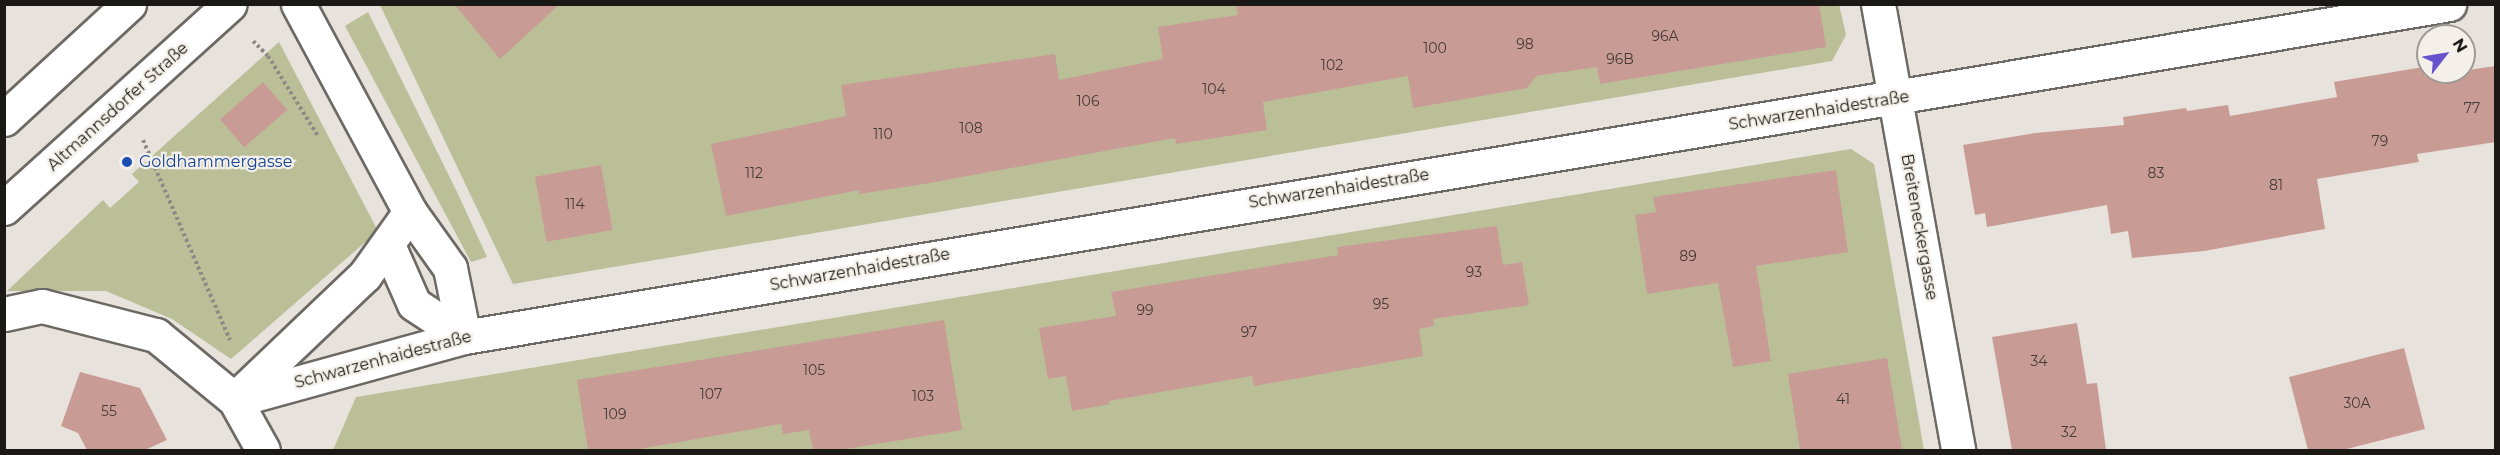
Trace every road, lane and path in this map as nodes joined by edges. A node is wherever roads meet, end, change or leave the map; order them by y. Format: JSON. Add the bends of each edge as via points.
{"nodes":[{"id":1,"x":129,"y":4,"type":"edge"},
{"id":2,"x":231,"y":4,"type":"edge"},
{"id":3,"x":1878,"y":4,"type":"edge"},
{"id":4,"x":2449,"y":4,"type":"edge"},
{"id":5,"x":301,"y":5,"type":"edge"},
{"id":6,"x":1896,"y":99,"type":"junction"},
{"id":7,"x":126,"y":100,"type":"junction"},
{"id":8,"x":4,"y":119,"type":"edge"},
{"id":9,"x":4,"y":208,"type":"edge"},
{"id":10,"x":410,"y":212,"type":"junction"},
{"id":11,"x":388,"y":245,"type":"junction"},
{"id":12,"x":4,"y":314,"type":"edge"},
{"id":13,"x":464,"y":337,"type":"junction"},
{"id":14,"x":235,"y":400,"type":"junction"},
{"id":15,"x":263,"y":450,"type":"edge"},
{"id":16,"x":1958,"y":450,"type":"edge"}],
"edges":[{"from":1,"to":8,"type":"street"},
{"from":2,"to":7,"type":"street","name":"Altmannsdorfer Straße"},
{"from":3,"to":6,"type":"street","name":"Breiteneckergasse"},
{"from":4,"to":6,"type":"street","name":"Schwarzenhaidestraße"},
{"from":5,"to":10,"type":"street"},
{"from":6,"to":13,"type":"street","name":"Schwarzenhaidestraße","via":[[1297,195]]},
{"from":6,"to":16,"type":"street","name":"Breiteneckergasse"},
{"from":7,"to":9,"type":"street","name":"Altmannsdorfer Straße"},
{"from":7,"to":14,"type":"path","via":[[234,349]]},
{"from":10,"to":11,"type":"street"},
{"from":10,"to":13,"type":"street","via":[[450,268]]},
{"from":11,"to":13,"type":"street","via":[[414,304]]},
{"from":11,"to":14,"type":"street","via":[[365,275]]},
{"from":12,"to":14,"type":"street","via":[[42,306],[156,335]]},
{"from":13,"to":14,"type":"street","name":"Schwarzenhaidestraße"},
{"from":14,"to":15,"type":"street"}]}
